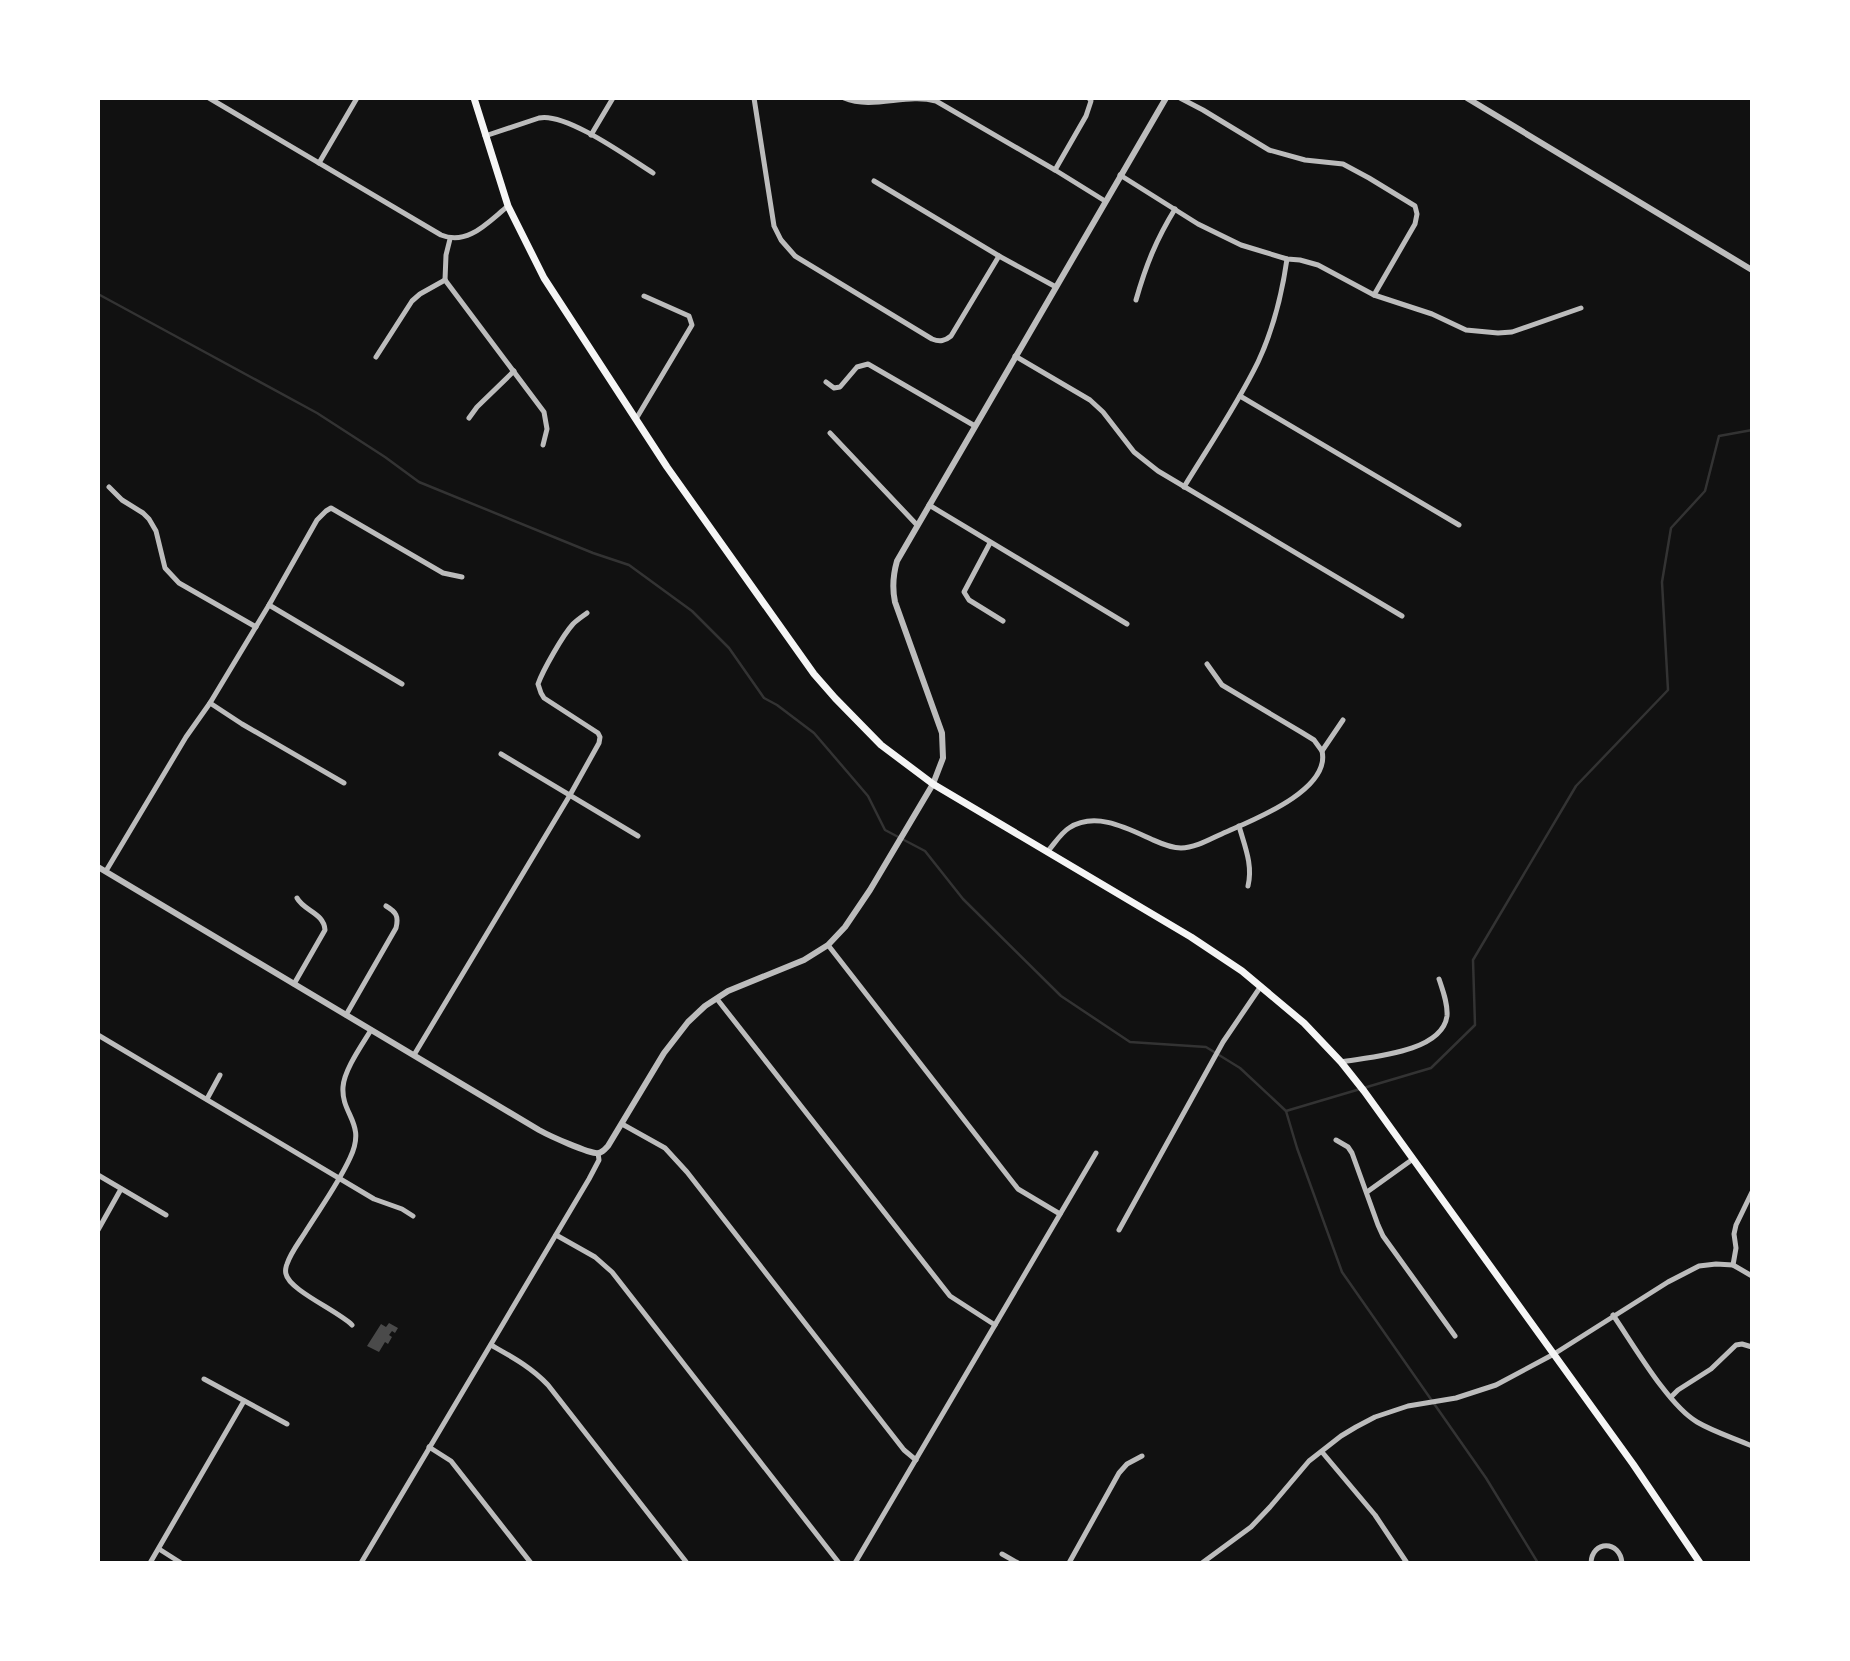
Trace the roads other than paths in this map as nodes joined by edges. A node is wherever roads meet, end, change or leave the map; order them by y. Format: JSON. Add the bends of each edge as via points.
{"nodes":[{"id":1,"x":209,"y":98,"type":"edge"},
{"id":2,"x":357,"y":98,"type":"edge"},
{"id":3,"x":474,"y":98,"type":"edge"},
{"id":4,"x":613,"y":98,"type":"edge"},
{"id":5,"x":754,"y":98,"type":"edge"},
{"id":6,"x":844,"y":98,"type":"edge"},
{"id":7,"x":1089,"y":98,"type":"edge"},
{"id":8,"x":1166,"y":98,"type":"edge"},
{"id":9,"x":1180,"y":98,"type":"edge"},
{"id":10,"x":1467,"y":98,"type":"edge"},
{"id":11,"x":592,"y":135,"type":"junction"},
{"id":12,"x":485,"y":136,"type":"junction"},
{"id":13,"x":319,"y":163,"type":"junction"},
{"id":14,"x":1055,"y":170,"type":"junction"},
{"id":15,"x":653,"y":173,"type":"dead end"},
{"id":16,"x":1120,"y":175,"type":"junction"},
{"id":17,"x":874,"y":181,"type":"dead end"},
{"id":18,"x":1105,"y":201,"type":"junction"},
{"id":19,"x":508,"y":206,"type":"junction"},
{"id":20,"x":1175,"y":209,"type":"junction"},
{"id":21,"x":450,"y":239,"type":"junction"},
{"id":22,"x":999,"y":256,"type":"junction"},
{"id":23,"x":1287,"y":259,"type":"junction"},
{"id":24,"x":1752,"y":271,"type":"edge"},
{"id":25,"x":445,"y":280,"type":"junction"},
{"id":26,"x":1056,"y":288,"type":"junction"},
{"id":27,"x":1374,"y":295,"type":"junction"},
{"id":28,"x":644,"y":296,"type":"dead end"},
{"id":29,"x":1136,"y":300,"type":"dead end"},
{"id":30,"x":1581,"y":308,"type":"dead end"},
{"id":31,"x":1015,"y":356,"type":"junction"},
{"id":32,"x":376,"y":357,"type":"dead end"},
{"id":33,"x":514,"y":371,"type":"junction"},
{"id":34,"x":826,"y":382,"type":"dead end"},
{"id":35,"x":1240,"y":396,"type":"junction"},
{"id":36,"x":469,"y":418,"type":"dead end"},
{"id":37,"x":636,"y":419,"type":"junction"},
{"id":38,"x":975,"y":426,"type":"junction"},
{"id":39,"x":830,"y":433,"type":"dead end"},
{"id":40,"x":543,"y":445,"type":"dead end"},
{"id":41,"x":109,"y":487,"type":"dead end"},
{"id":42,"x":1184,"y":487,"type":"junction"},
{"id":43,"x":929,"y":505,"type":"junction"},
{"id":44,"x":917,"y":525,"type":"junction"},
{"id":45,"x":1459,"y":525,"type":"dead end"},
{"id":46,"x":990,"y":543,"type":"junction"},
{"id":47,"x":462,"y":577,"type":"dead end"},
{"id":48,"x":269,"y":605,"type":"junction"},
{"id":49,"x":587,"y":613,"type":"dead end"},
{"id":50,"x":1402,"y":616,"type":"dead end"},
{"id":51,"x":1003,"y":621,"type":"dead end"},
{"id":52,"x":1127,"y":624,"type":"dead end"},
{"id":53,"x":256,"y":627,"type":"junction"},
{"id":54,"x":1207,"y":664,"type":"dead end"},
{"id":55,"x":402,"y":684,"type":"dead end"},
{"id":56,"x":209,"y":703,"type":"junction"},
{"id":57,"x":1343,"y":720,"type":"dead end"},
{"id":58,"x":1322,"y":751,"type":"junction"},
{"id":59,"x":501,"y":754,"type":"dead end"},
{"id":60,"x":344,"y":783,"type":"dead end"},
{"id":61,"x":933,"y":784,"type":"junction"},
{"id":62,"x":569,"y":795,"type":"junction"},
{"id":63,"x":1239,"y":826,"type":"junction"},
{"id":64,"x":638,"y":836,"type":"dead end"},
{"id":65,"x":1048,"y":851,"type":"junction"},
{"id":66,"x":98,"y":867,"type":"edge"},
{"id":67,"x":106,"y":871,"type":"junction"},
{"id":68,"x":1248,"y":886,"type":"dead end"},
{"id":69,"x":297,"y":898,"type":"dead end"},
{"id":70,"x":386,"y":906,"type":"dead end"},
{"id":71,"x":828,"y":945,"type":"junction"},
{"id":72,"x":1439,"y":979,"type":"dead end"},
{"id":73,"x":294,"y":984,"type":"junction"},
{"id":74,"x":1261,"y":986,"type":"junction"},
{"id":75,"x":717,"y":999,"type":"junction"},
{"id":76,"x":346,"y":1015,"type":"junction"},
{"id":77,"x":371,"y":1030,"type":"junction"},
{"id":78,"x":98,"y":1035,"type":"edge"},
{"id":79,"x":414,"y":1055,"type":"junction"},
{"id":80,"x":1341,"y":1062,"type":"junction"},
{"id":81,"x":220,"y":1075,"type":"dead end"},
{"id":82,"x":207,"y":1099,"type":"junction"},
{"id":83,"x":622,"y":1124,"type":"junction"},
{"id":84,"x":1336,"y":1140,"type":"dead end"},
{"id":85,"x":598,"y":1153,"type":"junction"},
{"id":86,"x":1096,"y":1153,"type":"dead end"},
{"id":87,"x":1413,"y":1159,"type":"junction"},
{"id":88,"x":98,"y":1175,"type":"edge"},
{"id":89,"x":339,"y":1178,"type":"junction"},
{"id":90,"x":121,"y":1189,"type":"junction"},
{"id":91,"x":1367,"y":1192,"type":"junction"},
{"id":92,"x":1752,"y":1192,"type":"edge"},
{"id":93,"x":1060,"y":1214,"type":"junction"},
{"id":94,"x":166,"y":1215,"type":"dead end"},
{"id":95,"x":413,"y":1216,"type":"dead end"},
{"id":96,"x":98,"y":1230,"type":"edge"},
{"id":97,"x":1119,"y":1230,"type":"dead end"},
{"id":98,"x":555,"y":1235,"type":"junction"},
{"id":99,"x":1733,"y":1265,"type":"junction"},
{"id":100,"x":1752,"y":1276,"type":"edge"},
{"id":101,"x":1613,"y":1315,"type":"junction"},
{"id":102,"x":352,"y":1325,"type":"dead end"},
{"id":103,"x":995,"y":1325,"type":"junction"},
{"id":104,"x":1455,"y":1335,"type":"dead end"},
{"id":105,"x":491,"y":1345,"type":"junction"},
{"id":106,"x":1752,"y":1347,"type":"edge"},
{"id":107,"x":1554,"y":1354,"type":"junction"},
{"id":108,"x":204,"y":1379,"type":"dead end"},
{"id":109,"x":1671,"y":1397,"type":"junction"},
{"id":110,"x":244,"y":1401,"type":"junction"},
{"id":111,"x":287,"y":1424,"type":"dead end"},
{"id":112,"x":1752,"y":1446,"type":"edge"},
{"id":113,"x":429,"y":1447,"type":"junction"},
{"id":114,"x":1322,"y":1452,"type":"junction"},
{"id":115,"x":1142,"y":1457,"type":"dead end"},
{"id":116,"x":916,"y":1460,"type":"junction"},
{"id":117,"x":159,"y":1549,"type":"junction"},
{"id":118,"x":1002,"y":1554,"type":"dead end"},
{"id":119,"x":150,"y":1563,"type":"edge"},
{"id":120,"x":181,"y":1563,"type":"edge"},
{"id":121,"x":361,"y":1563,"type":"edge"},
{"id":122,"x":531,"y":1563,"type":"edge"},
{"id":123,"x":687,"y":1563,"type":"edge"},
{"id":124,"x":839,"y":1563,"type":"edge"},
{"id":125,"x":855,"y":1563,"type":"edge"},
{"id":126,"x":1018,"y":1563,"type":"edge"},
{"id":127,"x":1069,"y":1563,"type":"edge"},
{"id":128,"x":1202,"y":1563,"type":"edge"},
{"id":129,"x":1407,"y":1563,"type":"edge"},
{"id":130,"x":1591,"y":1563,"type":"edge"},
{"id":131,"x":1622,"y":1563,"type":"edge"},
{"id":132,"x":1700,"y":1563,"type":"edge"}],
"edges":[{"from":1,"to":13,"type":"street"},
{"from":2,"to":13,"type":"street"},
{"from":3,"to":12,"type":"main road"},
{"from":4,"to":11,"type":"street"},
{"from":5,"to":22,"type":"street","via":[[774,226],[781,240],[805,263],[939,341],[955,330]]},
{"from":6,"to":14,"type":"street","via":[[862,103],[917,98],[936,101]]},
{"from":7,"to":14,"type":"street","via":[[1086,116]]},
{"from":8,"to":16,"type":"street"},
{"from":9,"to":27,"type":"street","via":[[1269,150],[1343,164],[1416,208],[1415,225]]},
{"from":10,"to":24,"type":"street"},
{"from":11,"to":12,"type":"street","via":[[545,116]]},
{"from":11,"to":15,"type":"street"},
{"from":12,"to":19,"type":"main road"},
{"from":13,"to":21,"type":"street"},
{"from":14,"to":18,"type":"street"},
{"from":16,"to":18,"type":"street"},
{"from":16,"to":20,"type":"street"},
{"from":17,"to":22,"type":"street"},
{"from":18,"to":26,"type":"street"},
{"from":19,"to":21,"type":"street","via":[[468,236]]},
{"from":19,"to":37,"type":"main road","via":[[544,278]]},
{"from":20,"to":23,"type":"street","via":[[1241,246]]},
{"from":20,"to":29,"type":"street","via":[[1146,264]]},
{"from":21,"to":25,"type":"street"},
{"from":22,"to":26,"type":"street"},
{"from":23,"to":27,"type":"street","via":[[1318,265]]},
{"from":23,"to":35,"type":"street","via":[[1266,342]]},
{"from":25,"to":32,"type":"street","via":[[412,300]]},
{"from":25,"to":33,"type":"street"},
{"from":26,"to":31,"type":"street"},
{"from":27,"to":30,"type":"street","via":[[1466,330],[1498,333]]},
{"from":28,"to":37,"type":"street","via":[[689,316],[692,325]]},
{"from":31,"to":38,"type":"street"},
{"from":31,"to":42,"type":"street","via":[[1090,400],[1138,457]]},
{"from":33,"to":36,"type":"street"},
{"from":33,"to":40,"type":"street","via":[[544,412],[547,429]]},
{"from":34,"to":38,"type":"street","via":[[840,387],[857,367],[868,364]]},
{"from":35,"to":42,"type":"street"},
{"from":35,"to":45,"type":"street"},
{"from":37,"to":61,"type":"main road","via":[[814,674],[881,745]]},
{"from":38,"to":43,"type":"street"},
{"from":39,"to":44,"type":"street"},
{"from":41,"to":53,"type":"street","via":[[149,519],[165,568],[179,583]]},
{"from":42,"to":50,"type":"street"},
{"from":43,"to":44,"type":"street"},
{"from":43,"to":46,"type":"street"},
{"from":44,"to":61,"type":"street","via":[[897,561],[893,594],[942,733],[943,758]]},
{"from":46,"to":51,"type":"street","via":[[964,592]]},
{"from":46,"to":52,"type":"street"},
{"from":47,"to":48,"type":"street","via":[[443,573],[331,508],[317,520]]},
{"from":48,"to":53,"type":"street"},
{"from":48,"to":55,"type":"street"},
{"from":49,"to":62,"type":"street","via":[[573,624],[538,684],[544,698],[600,737]]},
{"from":53,"to":56,"type":"street"},
{"from":54,"to":58,"type":"street","via":[[1222,685],[1314,740]]},
{"from":56,"to":60,"type":"street"},
{"from":56,"to":67,"type":"street"},
{"from":57,"to":58,"type":"street"},
{"from":58,"to":63,"type":"street","via":[[1322,766],[1294,797]]},
{"from":59,"to":62,"type":"street"},
{"from":61,"to":65,"type":"main road"},
{"from":61,"to":71,"type":"street","via":[[852,918]]},
{"from":62,"to":64,"type":"street"},
{"from":62,"to":79,"type":"street"},
{"from":63,"to":65,"type":"street","via":[[1181,848],[1116,824],[1092,821],[1068,828]]},
{"from":63,"to":68,"type":"street","via":[[1251,874]]},
{"from":65,"to":74,"type":"main road","via":[[1191,937]]},
{"from":66,"to":67,"type":"street"},
{"from":67,"to":73,"type":"street"},
{"from":69,"to":73,"type":"street","via":[[321,918],[325,930]]},
{"from":70,"to":76,"type":"street","via":[[397,916],[396,928]]},
{"from":71,"to":75,"type":"street"},
{"from":71,"to":93,"type":"street","via":[[1018,1189]]},
{"from":72,"to":80,"type":"street","via":[[1447,1014],[1431,1039],[1402,1051]]},
{"from":73,"to":76,"type":"street"},
{"from":74,"to":80,"type":"main road"},
{"from":74,"to":97,"type":"street","via":[[1223,1042]]},
{"from":75,"to":83,"type":"street","via":[[673,1039]]},
{"from":75,"to":103,"type":"street","via":[[950,1296]]},
{"from":76,"to":77,"type":"street"},
{"from":77,"to":79,"type":"street"},
{"from":77,"to":89,"type":"street","via":[[343,1085],[356,1137]]},
{"from":78,"to":82,"type":"street"},
{"from":79,"to":85,"type":"street","via":[[539,1130]]},
{"from":80,"to":87,"type":"main road"},
{"from":81,"to":82,"type":"street"},
{"from":82,"to":89,"type":"street"},
{"from":83,"to":85,"type":"street"},
{"from":83,"to":116,"type":"street","via":[[665,1148],[687,1172]]},
{"from":84,"to":91,"type":"street","via":[[1352,1153]]},
{"from":85,"to":98,"type":"street","via":[[589,1179]]},
{"from":86,"to":93,"type":"street"},
{"from":87,"to":91,"type":"street"},
{"from":87,"to":107,"type":"main road"},
{"from":88,"to":90,"type":"street"},
{"from":89,"to":95,"type":"street"},
{"from":89,"to":102,"type":"street","via":[[287,1264],[286,1275],[292,1286]]},
{"from":90,"to":94,"type":"street"},
{"from":90,"to":96,"type":"street"},
{"from":91,"to":104,"type":"street","via":[[1383,1236]]},
{"from":92,"to":99,"type":"street","via":[[1736,1224]]},
{"from":93,"to":103,"type":"street"},
{"from":98,"to":105,"type":"street"},
{"from":98,"to":124,"type":"street","via":[[612,1272]]},
{"from":99,"to":100,"type":"street"},
{"from":99,"to":101,"type":"street","via":[[1686,1271]]},
{"from":101,"to":107,"type":"street"},
{"from":101,"to":109,"type":"street"},
{"from":103,"to":116,"type":"street"},
{"from":105,"to":113,"type":"street"},
{"from":105,"to":123,"type":"street","via":[[530,1368],[548,1385]]},
{"from":106,"to":109,"type":"street","via":[[1742,1344],[1731,1349]]},
{"from":107,"to":114,"type":"street","via":[[1496,1385],[1375,1418]]},
{"from":107,"to":132,"type":"main road"},
{"from":108,"to":110,"type":"street"},
{"from":109,"to":112,"type":"street","via":[[1697,1422]]},
{"from":110,"to":111,"type":"street"},
{"from":110,"to":117,"type":"street"},
{"from":113,"to":121,"type":"street"},
{"from":113,"to":122,"type":"street","via":[[451,1461]]},
{"from":114,"to":128,"type":"street","via":[[1256,1522]]},
{"from":114,"to":129,"type":"street","via":[[1375,1515]]},
{"from":115,"to":127,"type":"street","via":[[1119,1473]]},
{"from":116,"to":125,"type":"street"},
{"from":117,"to":119,"type":"street"},
{"from":117,"to":120,"type":"street"},
{"from":118,"to":126,"type":"street"},
{"from":130,"to":131,"type":"street","via":[[1597,1548],[1607,1545],[1620,1553]]}]}
